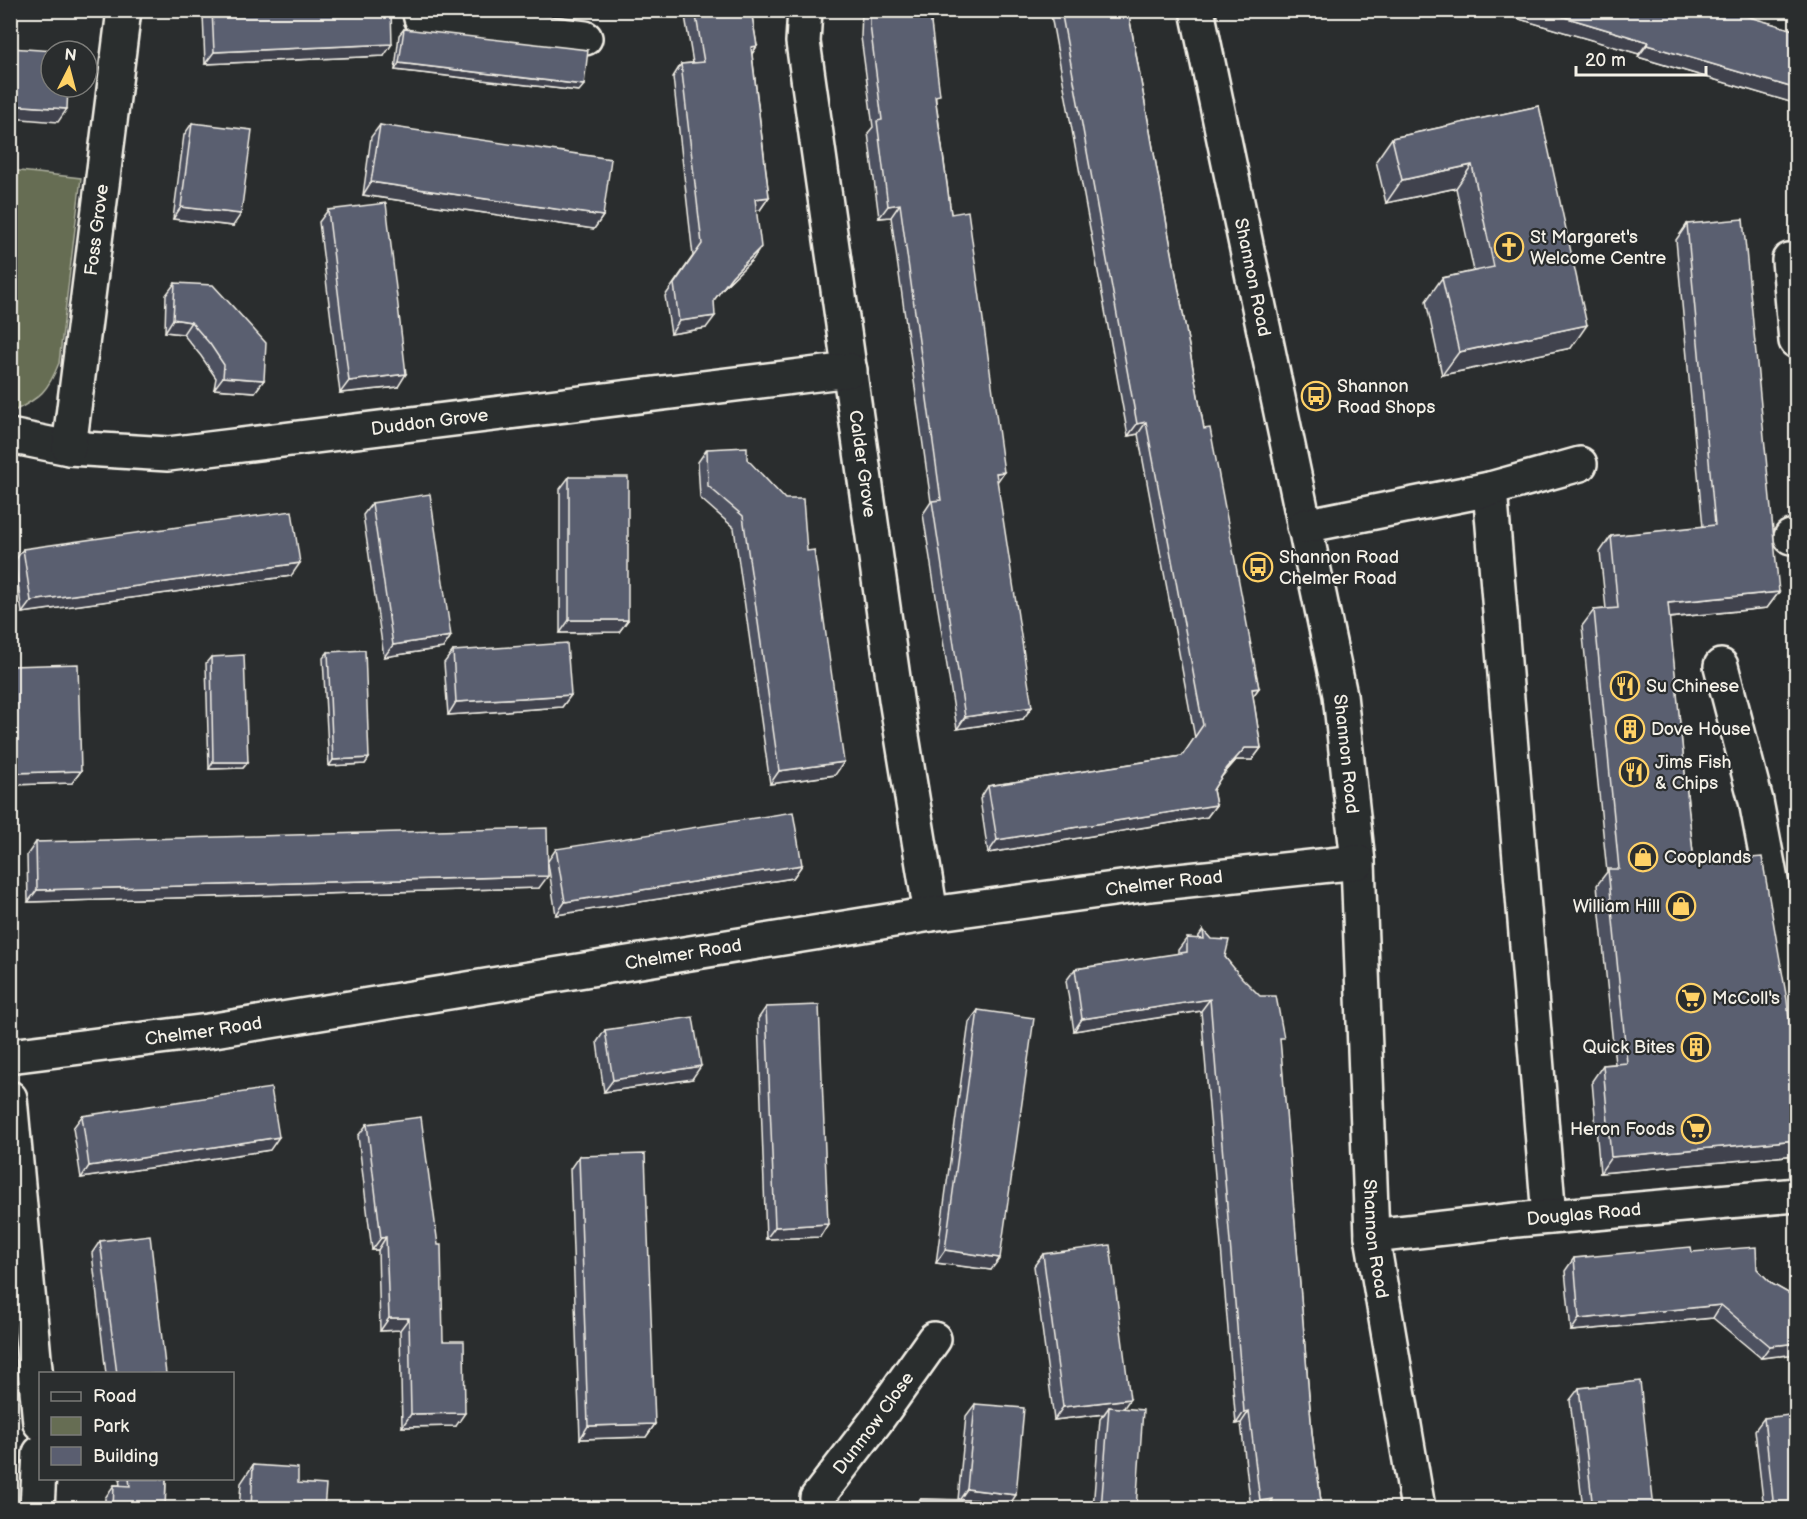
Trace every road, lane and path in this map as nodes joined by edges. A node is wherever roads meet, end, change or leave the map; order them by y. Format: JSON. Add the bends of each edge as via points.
{"nodes":[{"id":1,"x":124,"y":10,"type":"edge"},
{"id":2,"x":419,"y":10,"type":"edge"},
{"id":3,"x":805,"y":10,"type":"edge"},
{"id":4,"x":1197,"y":10,"type":"edge"},
{"id":5,"x":585,"y":38,"type":"dead end"},
{"id":6,"x":1789,"y":260,"type":"dead end"},
{"id":7,"x":1797,"y":341,"type":"edge"},
{"id":8,"x":850,"y":370,"type":"junction"},
{"id":9,"x":10,"y":436,"type":"edge"},
{"id":10,"x":69,"y":448,"type":"junction"},
{"id":11,"x":1580,"y":464,"type":"dead end"},
{"id":12,"x":1490,"y":489,"type":"junction"},
{"id":13,"x":1305,"y":526,"type":"junction"},
{"id":14,"x":1721,"y":666,"type":"dead end"},
{"id":15,"x":1358,"y":862,"type":"junction"},
{"id":16,"x":931,"y":914,"type":"junction"},
{"id":17,"x":1797,"y":1013,"type":"edge"},
{"id":18,"x":10,"y":1056,"type":"edge"},
{"id":19,"x":10,"y":1098,"type":"edge"},
{"id":20,"x":1797,"y":1195,"type":"edge"},
{"id":21,"x":1549,"y":1217,"type":"junction"},
{"id":22,"x":1372,"y":1236,"type":"junction"},
{"id":23,"x":934,"y":1339,"type":"dead end"},
{"id":24,"x":39,"y":1412,"type":"edge"},
{"id":25,"x":39,"y":1480,"type":"edge"},
{"id":26,"x":38,"y":1509,"type":"edge"},
{"id":27,"x":817,"y":1509,"type":"edge"},
{"id":28,"x":1418,"y":1509,"type":"edge"}],
"edges":[{"from":1,"to":10,"type":"street","name":"Foss Grove"},
{"from":2,"to":5,"type":"street","via":[[421,18]]},
{"from":3,"to":8,"type":"street","name":"Calder Grove","via":[[803,42]]},
{"from":4,"to":13,"type":"street","name":"Shannon Road"},
{"from":6,"to":7,"type":"street"},
{"from":8,"to":10,"type":"street","name":"Duddon Grove","via":[[168,454]]},
{"from":8,"to":16,"type":"street","name":"Calder Grove"},
{"from":9,"to":10,"type":"street","name":"Duddon Grove"},
{"from":11,"to":12,"type":"street"},
{"from":12,"to":13,"type":"street"},
{"from":12,"to":21,"type":"street"},
{"from":13,"to":15,"type":"street","name":"Shannon Road","via":[[1340,695]]},
{"from":14,"to":17,"type":"street","via":[[1756,801]]},
{"from":15,"to":16,"type":"street","name":"Chelmer Road","via":[[1150,884]]},
{"from":15,"to":22,"type":"street","name":"Shannon Road"},
{"from":16,"to":18,"type":"street","name":"Chelmer Road","via":[[208,1031]]},
{"from":19,"to":24,"type":"street"},
{"from":20,"to":21,"type":"street","name":"Douglas Road"},
{"from":21,"to":22,"type":"street","name":"Douglas Road"},
{"from":22,"to":28,"type":"street","name":"Shannon Road"},
{"from":23,"to":27,"type":"street","name":"Dunmow Close","via":[[817,1498]]},
{"from":25,"to":26,"type":"street"}]}
